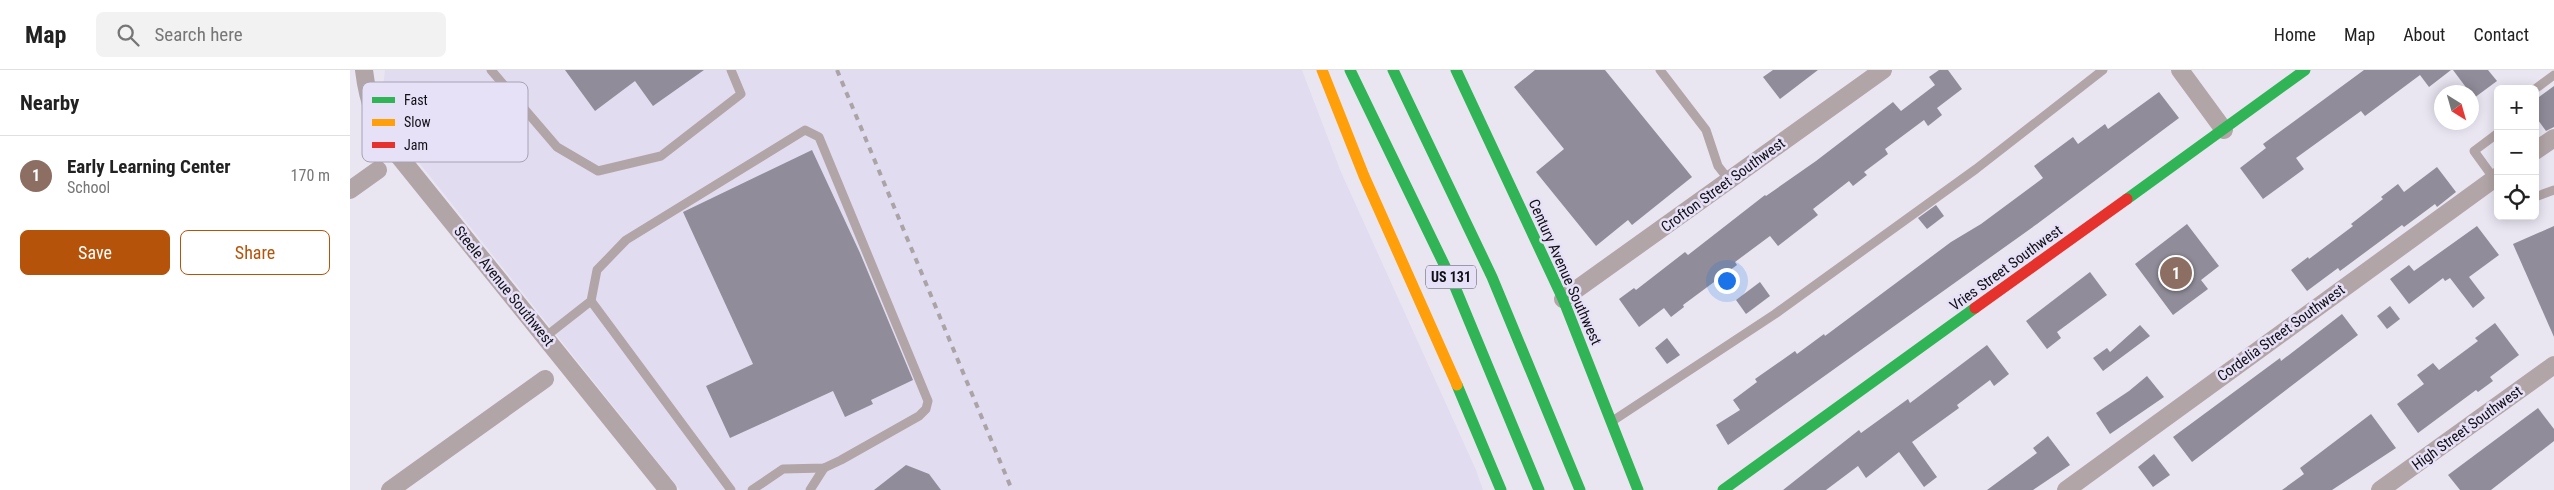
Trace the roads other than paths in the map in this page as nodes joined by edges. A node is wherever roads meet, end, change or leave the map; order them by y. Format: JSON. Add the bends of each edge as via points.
{"nodes":[{"id":1,"x":491,"y":70,"type":"edge"},
{"id":2,"x":731,"y":70,"type":"edge"},
{"id":3,"x":1322,"y":70,"type":"edge"},
{"id":4,"x":1350,"y":70,"type":"edge"},
{"id":5,"x":1392,"y":70,"type":"edge"},
{"id":6,"x":1660,"y":70,"type":"edge"},
{"id":7,"x":1883,"y":70,"type":"edge"},
{"id":8,"x":2103,"y":70,"type":"edge"},
{"id":9,"x":2180,"y":70,"type":"edge"},
{"id":10,"x":2305,"y":70,"type":"edge"},
{"id":11,"x":1461,"y":72,"type":"edge"},
{"id":12,"x":2554,"y":75,"type":"edge"},
{"id":13,"x":2554,"y":80,"type":"edge"},
{"id":14,"x":501,"y":82,"type":"edge"},
{"id":15,"x":2539,"y":86,"type":"edge"},
{"id":16,"x":2539,"y":91,"type":"edge"},
{"id":17,"x":528,"y":113,"type":"edge"},
{"id":18,"x":2224,"y":130,"type":"junction"},
{"id":19,"x":2494,"y":136,"type":"edge"},
{"id":20,"x":2554,"y":138,"type":"edge"},
{"id":21,"x":2539,"y":148,"type":"edge"},
{"id":22,"x":406,"y":162,"type":"edge"},
{"id":23,"x":378,"y":170,"type":"dead end"},
{"id":24,"x":2494,"y":177,"type":"edge"},
{"id":25,"x":1729,"y":180,"type":"junction"},
{"id":26,"x":2494,"y":181,"type":"edge"},
{"id":27,"x":350,"y":190,"type":"edge"},
{"id":28,"x":2554,"y":190,"type":"edge"},
{"id":29,"x":2539,"y":196,"type":"edge"},
{"id":30,"x":1563,"y":299,"type":"junction"},
{"id":31,"x":591,"y":301,"type":"junction"},
{"id":32,"x":545,"y":337,"type":"junction"},
{"id":33,"x":2554,"y":365,"type":"edge"},
{"id":34,"x":545,"y":379,"type":"dead end"},
{"id":35,"x":1612,"y":422,"type":"junction"},
{"id":36,"x":824,"y":468,"type":"junction"},
{"id":37,"x":390,"y":490,"type":"edge"},
{"id":38,"x":668,"y":490,"type":"edge"},
{"id":39,"x":732,"y":490,"type":"edge"},
{"id":40,"x":752,"y":490,"type":"edge"},
{"id":41,"x":810,"y":490,"type":"edge"},
{"id":42,"x":1501,"y":490,"type":"edge"},
{"id":43,"x":1539,"y":490,"type":"edge"},
{"id":44,"x":1580,"y":490,"type":"edge"},
{"id":45,"x":1638,"y":490,"type":"edge"},
{"id":46,"x":1724,"y":490,"type":"edge"},
{"id":47,"x":2066,"y":490,"type":"edge"},
{"id":48,"x":2380,"y":490,"type":"edge"}],
"edges":[{"from":1,"to":14,"type":"lane"},
{"from":2,"to":17,"type":"lane","via":[[741,94],[661,156],[598,171],[557,147]]},
{"from":3,"to":42,"type":"main road","via":[[1352,149],[1461,392]]},
{"from":4,"to":43,"type":"main road","number":"US 131","via":[[1452,279]]},
{"from":5,"to":44,"type":"main road","number":"US 131","via":[[1492,278]]},
{"from":6,"to":25,"type":"lane","via":[[1706,130],[1718,166]]},
{"from":7,"to":25,"type":"street","name":"Crofton Street Southwest"},
{"from":8,"to":35,"type":"lane","via":[[1976,169],[1791,302]]},
{"from":9,"to":18,"type":"street"},
{"from":10,"to":18,"type":"main road","name":"Vries Street Southwest"},
{"from":11,"to":30,"type":"main road","name":"Century Avenue Southwest"},
{"from":12,"to":15,"type":"lane"},
{"from":13,"to":16,"type":"lane"},
{"from":18,"to":46,"type":"main road","name":"Vries Street Southwest"},
{"from":19,"to":24,"type":"lane","via":[[2474,150]]},
{"from":20,"to":21,"type":"street"},
{"from":22,"to":32,"type":"street","name":"Steele Avenue Southwest"},
{"from":23,"to":27,"type":"street"},
{"from":25,"to":30,"type":"street","name":"Crofton Street Southwest"},
{"from":26,"to":47,"type":"street","name":"Cordelia Street Southwest"},
{"from":28,"to":29,"type":"lane"},
{"from":30,"to":35,"type":"main road","name":"Century Avenue Southwest"},
{"from":31,"to":32,"type":"lane"},
{"from":31,"to":36,"type":"lane","via":[[597,270],[626,240],[805,130],[819,137],[928,401],[919,416]]},
{"from":31,"to":39,"type":"lane"},
{"from":32,"to":38,"type":"street","name":"Steele Avenue Southwest"},
{"from":33,"to":48,"type":"street","name":"High Street Southwest"},
{"from":34,"to":37,"type":"street"},
{"from":35,"to":45,"type":"main road","name":"Century Avenue Southwest"},
{"from":36,"to":40,"type":"lane","via":[[783,469]]},
{"from":36,"to":41,"type":"lane"}]}
